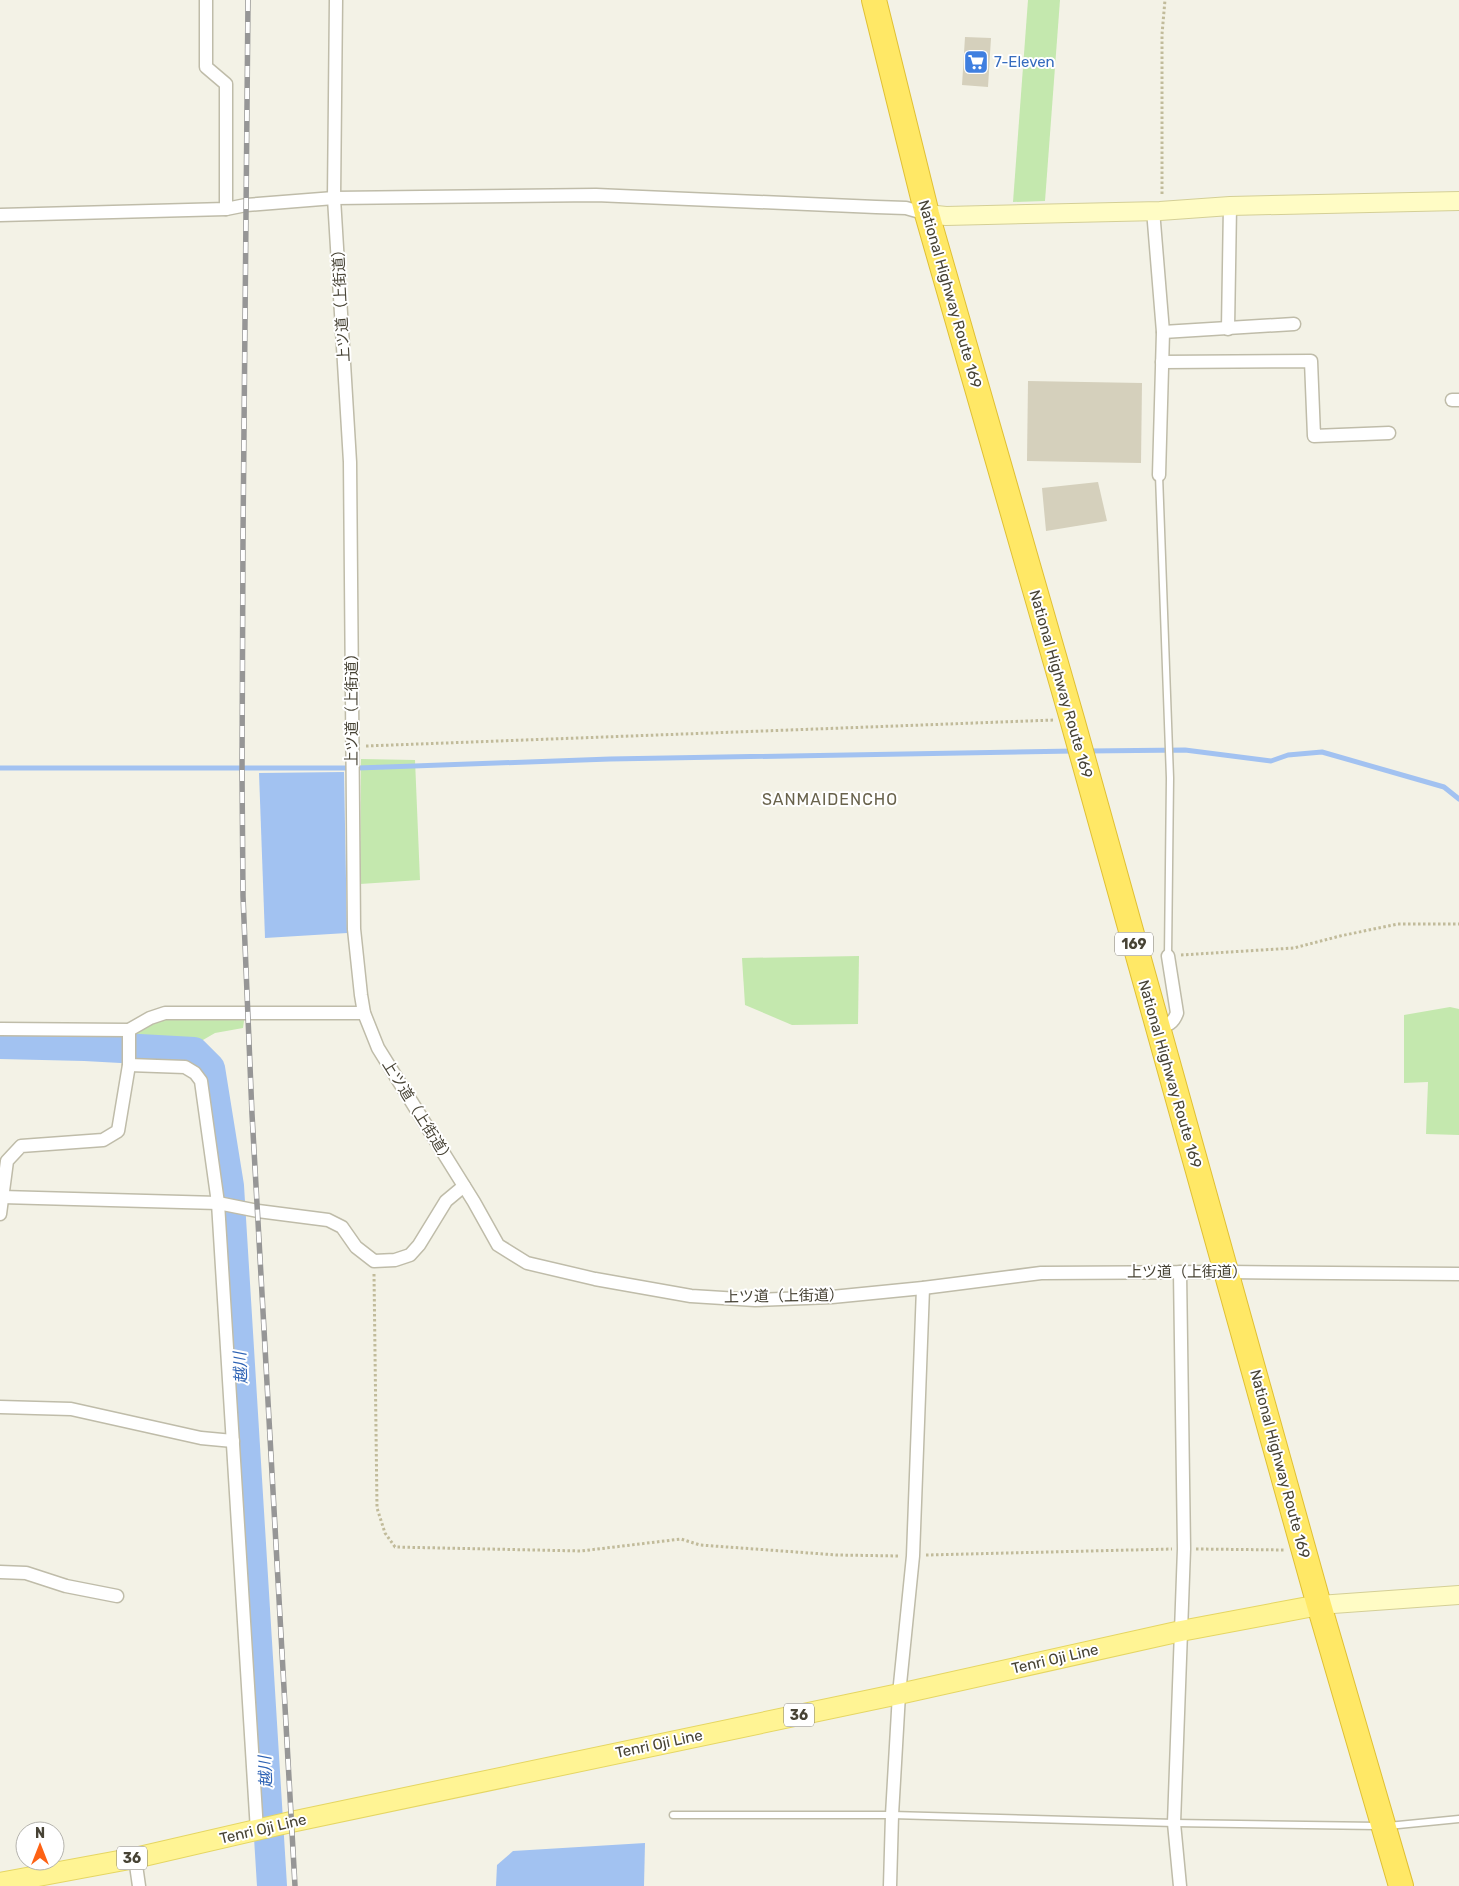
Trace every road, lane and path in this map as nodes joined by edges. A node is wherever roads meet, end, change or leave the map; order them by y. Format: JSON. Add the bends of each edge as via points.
{"nodes":[{"id":1,"x":206,"y":0,"type":"edge"},
{"id":2,"x":336,"y":0,"type":"edge"},
{"id":3,"x":874,"y":0,"type":"edge"},
{"id":4,"x":1165,"y":0,"type":"edge"},
{"id":5,"x":334,"y":198,"type":"junction"},
{"id":6,"x":1459,"y":200,"type":"edge"},
{"id":7,"x":1230,"y":206,"type":"junction"},
{"id":8,"x":226,"y":209,"type":"junction"},
{"id":9,"x":1157,"y":210,"type":"junction"},
{"id":10,"x":927,"y":214,"type":"junction"},
{"id":11,"x":0,"y":215,"type":"edge"},
{"id":12,"x":1294,"y":324,"type":"dead end"},
{"id":13,"x":1228,"y":328,"type":"junction"},
{"id":14,"x":1162,"y":332,"type":"junction"},
{"id":15,"x":1162,"y":362,"type":"junction"},
{"id":16,"x":1390,"y":433,"type":"dead end"},
{"id":17,"x":1159,"y":475,"type":"joint"},
{"id":18,"x":1072,"y":719,"type":"junction"},
{"id":19,"x":352,"y":746,"type":"junction"},
{"id":20,"x":1459,"y":924,"type":"edge"},
{"id":21,"x":1168,"y":956,"type":"junction"},
{"id":22,"x":364,"y":1014,"type":"junction"},
{"id":23,"x":1157,"y":1028,"type":"junction"},
{"id":24,"x":0,"y":1029,"type":"edge"},
{"id":25,"x":129,"y":1030,"type":"junction"},
{"id":26,"x":129,"y":1065,"type":"junction"},
{"id":27,"x":464,"y":1186,"type":"junction"},
{"id":28,"x":1,"y":1199,"type":"edge"},
{"id":29,"x":218,"y":1204,"type":"junction"},
{"id":30,"x":0,"y":1214,"type":"edge"},
{"id":31,"x":374,"y":1261,"type":"junction"},
{"id":32,"x":1180,"y":1272,"type":"junction"},
{"id":33,"x":1226,"y":1272,"type":"junction"},
{"id":34,"x":1459,"y":1274,"type":"edge"},
{"id":35,"x":923,"y":1288,"type":"junction"},
{"id":36,"x":0,"y":1407,"type":"edge"},
{"id":37,"x":233,"y":1441,"type":"junction"},
{"id":38,"x":1303,"y":1548,"type":"junction"},
{"id":39,"x":1184,"y":1549,"type":"junction"},
{"id":40,"x":913,"y":1556,"type":"junction"},
{"id":41,"x":0,"y":1572,"type":"edge"},
{"id":42,"x":1459,"y":1595,"type":"edge"},
{"id":43,"x":117,"y":1596,"type":"dead end"},
{"id":44,"x":1319,"y":1605,"type":"junction"},
{"id":45,"x":1181,"y":1631,"type":"junction"},
{"id":46,"x":899,"y":1694,"type":"junction"},
{"id":47,"x":673,"y":1815,"type":"dead end"},
{"id":48,"x":892,"y":1815,"type":"junction"},
{"id":49,"x":1459,"y":1819,"type":"edge"},
{"id":50,"x":1174,"y":1823,"type":"junction"},
{"id":51,"x":1383,"y":1826,"type":"junction"},
{"id":52,"x":266,"y":1828,"type":"junction"},
{"id":53,"x":135,"y":1858,"type":"junction"},
{"id":54,"x":0,"y":1883,"type":"edge"},
{"id":55,"x":139,"y":1886,"type":"edge"},
{"id":56,"x":890,"y":1886,"type":"edge"},
{"id":57,"x":1180,"y":1886,"type":"edge"},
{"id":58,"x":1401,"y":1886,"type":"edge"}],
"edges":[{"from":1,"to":8,"type":"street","via":[[206,67],[226,84]]},
{"from":2,"to":5,"type":"street","name":"上ツ道（上街道）"},
{"from":3,"to":10,"type":"highway","name":"National Highway Route 169","number":"169"},
{"from":4,"to":9,"type":"path","via":[[1162,194]]},
{"from":5,"to":8,"type":"street"},
{"from":5,"to":10,"type":"street","via":[[596,194],[876,206],[906,208]]},
{"from":5,"to":19,"type":"street","name":"上ツ道（上街道）","via":[[350,462]]},
{"from":6,"to":7,"type":"street"},
{"from":7,"to":9,"type":"street"},
{"from":7,"to":13,"type":"street"},
{"from":8,"to":11,"type":"street"},
{"from":9,"to":10,"type":"street"},
{"from":9,"to":14,"type":"street"},
{"from":10,"to":18,"type":"highway","name":"National Highway Route 169","number":"169"},
{"from":12,"to":13,"type":"street"},
{"from":13,"to":14,"type":"street"},
{"from":14,"to":15,"type":"street"},
{"from":15,"to":16,"type":"street","via":[[1311,361],[1314,436]]},
{"from":15,"to":17,"type":"street"},
{"from":17,"to":21,"type":"lane","via":[[1170,778]]},
{"from":18,"to":19,"type":"path"},
{"from":18,"to":23,"type":"highway","name":"National Highway Route 169","number":"169"},
{"from":19,"to":22,"type":"street","name":"上ツ道（上街道）","via":[[354,929]]},
{"from":20,"to":21,"type":"path","via":[[1398,924],[1294,948]]},
{"from":21,"to":23,"type":"street","via":[[1177,1013],[1170,1025]]},
{"from":22,"to":25,"type":"street","via":[[165,1013]]},
{"from":22,"to":27,"type":"street","name":"上ツ道（上街道）","via":[[378,1048]]},
{"from":23,"to":33,"type":"highway","name":"National Highway Route 169","number":"169"},
{"from":24,"to":25,"type":"street"},
{"from":25,"to":26,"type":"street"},
{"from":26,"to":28,"type":"street","via":[[118,1131],[103,1140],[21,1146],[6,1161]]},
{"from":26,"to":29,"type":"street","via":[[185,1067],[201,1081]]},
{"from":27,"to":31,"type":"street","via":[[446,1201],[410,1254],[395,1260]]},
{"from":27,"to":35,"type":"street","name":"上ツ道（上街道）","via":[[498,1245],[527,1263],[595,1279],[691,1296],[755,1300]]},
{"from":28,"to":29,"type":"street"},
{"from":28,"to":30,"type":"street"},
{"from":29,"to":31,"type":"street","via":[[328,1220],[342,1227],[356,1247]]},
{"from":29,"to":37,"type":"street"},
{"from":31,"to":40,"type":"path","via":[[377,1508],[385,1533],[395,1547],[581,1551],[681,1539],[700,1545]]},
{"from":32,"to":33,"type":"street","name":"上ツ道（上街道）"},
{"from":32,"to":35,"type":"street","name":"上ツ道（上街道）","via":[[1041,1273]]},
{"from":32,"to":39,"type":"street"},
{"from":33,"to":34,"type":"street","name":"上ツ道（上街道）"},
{"from":33,"to":38,"type":"highway","name":"National Highway Route 169","number":"169"},
{"from":35,"to":40,"type":"street"},
{"from":36,"to":37,"type":"street","via":[[71,1409],[201,1438]]},
{"from":37,"to":52,"type":"street"},
{"from":38,"to":39,"type":"path","via":[[1274,1551]]},
{"from":38,"to":44,"type":"highway","name":"National Highway Route 169","number":"169"},
{"from":39,"to":40,"type":"path"},
{"from":39,"to":45,"type":"street"},
{"from":40,"to":46,"type":"street"},
{"from":41,"to":43,"type":"street","via":[[26,1573],[66,1586]]},
{"from":42,"to":44,"type":"street"},
{"from":44,"to":45,"type":"main road","name":"Tenri Oji Line","number":"36"},
{"from":44,"to":51,"type":"highway","name":"National Highway Route 169","number":"169"},
{"from":45,"to":46,"type":"main road","name":"Tenri Oji Line","number":"36"},
{"from":45,"to":50,"type":"street"},
{"from":46,"to":48,"type":"street"},
{"from":46,"to":52,"type":"main road","name":"Tenri Oji Line","number":"36"},
{"from":47,"to":48,"type":"lane"},
{"from":48,"to":50,"type":"lane"},
{"from":48,"to":56,"type":"street"},
{"from":49,"to":51,"type":"lane"},
{"from":50,"to":51,"type":"lane"},
{"from":50,"to":57,"type":"street"},
{"from":51,"to":58,"type":"highway","name":"National Highway Route 169","number":"169"},
{"from":52,"to":53,"type":"main road","name":"Tenri Oji Line","number":"36"},
{"from":53,"to":54,"type":"main road","name":"Tenri Oji Line","number":"36"},
{"from":53,"to":55,"type":"street"}]}
